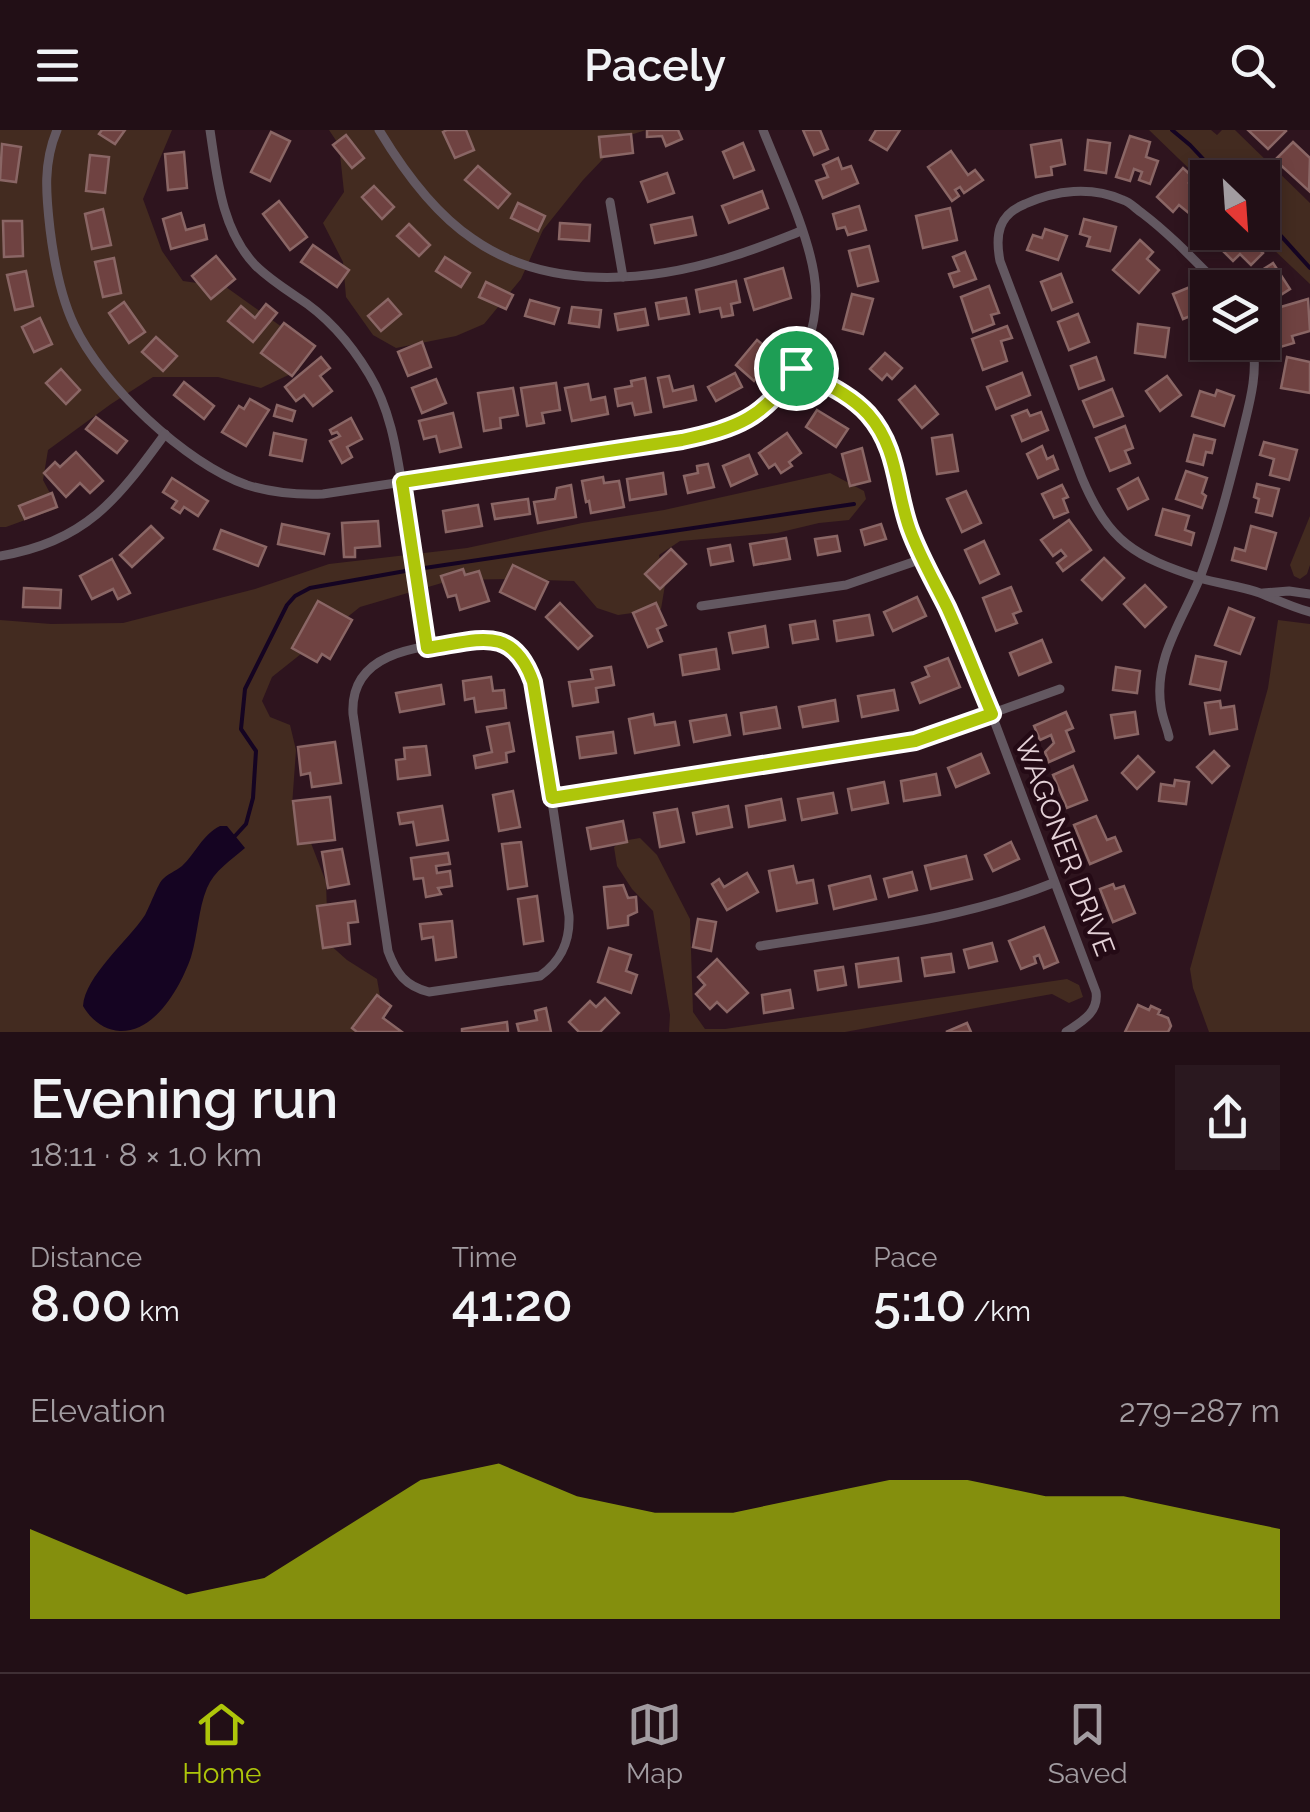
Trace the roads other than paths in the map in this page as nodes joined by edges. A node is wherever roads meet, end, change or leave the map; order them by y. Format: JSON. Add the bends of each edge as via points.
{"nodes":[{"id":1,"x":56,"y":130,"type":"edge"},
{"id":2,"x":210,"y":130,"type":"edge"},
{"id":3,"x":379,"y":130,"type":"edge"},
{"id":4,"x":763,"y":130,"type":"edge"},
{"id":5,"x":610,"y":202,"type":"dead end"},
{"id":6,"x":802,"y":231,"type":"junction"},
{"id":7,"x":1204,"y":270,"type":"edge"},
{"id":8,"x":623,"y":277,"type":"junction"},
{"id":9,"x":1255,"y":360,"type":"edge"},
{"id":10,"x":796,"y":368,"type":"junction"},
{"id":11,"x":165,"y":434,"type":"junction"},
{"id":12,"x":402,"y":482,"type":"junction"},
{"id":13,"x":0,"y":556,"type":"edge"},
{"id":14,"x":922,"y":559,"type":"junction"},
{"id":15,"x":1200,"y":578,"type":"junction"},
{"id":16,"x":1259,"y":593,"type":"junction"},
{"id":17,"x":1310,"y":594,"type":"edge"},
{"id":18,"x":702,"y":606,"type":"dead end"},
{"id":19,"x":1310,"y":612,"type":"edge"},
{"id":20,"x":427,"y":648,"type":"junction"},
{"id":21,"x":1060,"y":688,"type":"dead end"},
{"id":22,"x":992,"y":714,"type":"junction"},
{"id":23,"x":1170,"y":736,"type":"dead end"},
{"id":24,"x":552,"y":798,"type":"junction"},
{"id":25,"x":1053,"y":882,"type":"junction"},
{"id":26,"x":760,"y":946,"type":"dead end"},
{"id":27,"x":1066,"y":1032,"type":"edge"}],
"edges":[{"from":1,"to":11,"type":"street","via":[[46,196],[67,308],[102,369]]},
{"from":2,"to":12,"type":"street","via":[[219,191],[236,238],[254,264],[316,310],[354,350],[389,418]]},
{"from":3,"to":8,"type":"street","via":[[429,199],[488,250],[562,274]]},
{"from":4,"to":6,"type":"street"},
{"from":5,"to":8,"type":"street"},
{"from":6,"to":8,"type":"street","via":[[729,258]]},
{"from":6,"to":10,"type":"street","via":[[816,302]]},
{"from":7,"to":15,"type":"street","via":[[1124,200],[1083,190],[1023,204],[1006,214],[996,240],[1095,510],[1142,556]]},
{"from":9,"to":15,"type":"street","via":[[1224,507]]},
{"from":10,"to":12,"type":"street","via":[[761,410],[720,432]]},
{"from":10,"to":14,"type":"street","name":"WAGONER DRIVE","via":[[845,395],[878,428]]},
{"from":11,"to":12,"type":"street","via":[[232,478],[269,491],[324,494]]},
{"from":11,"to":13,"type":"street","via":[[101,512],[48,544]]},
{"from":12,"to":20,"type":"street"},
{"from":14,"to":18,"type":"street","via":[[846,585]]},
{"from":14,"to":22,"type":"street","name":"WAGONER DRIVE"},
{"from":15,"to":16,"type":"street"},
{"from":15,"to":23,"type":"street","via":[[1160,670],[1160,706]]},
{"from":16,"to":17,"type":"street"},
{"from":16,"to":19,"type":"street"},
{"from":20,"to":24,"type":"street","via":[[492,640],[520,654],[533,682]]},
{"from":20,"to":24,"type":"street","via":[[372,665],[352,706],[388,951],[408,984],[437,992],[540,976],[557,960],[569,924]]},
{"from":21,"to":22,"type":"street"},
{"from":22,"to":24,"type":"street","via":[[915,741]]},
{"from":22,"to":25,"type":"street","name":"WAGONER DRIVE"},
{"from":25,"to":26,"type":"street","via":[[964,913]]},
{"from":25,"to":27,"type":"street","name":"WAGONER DRIVE","via":[[1097,1000]]}]}
